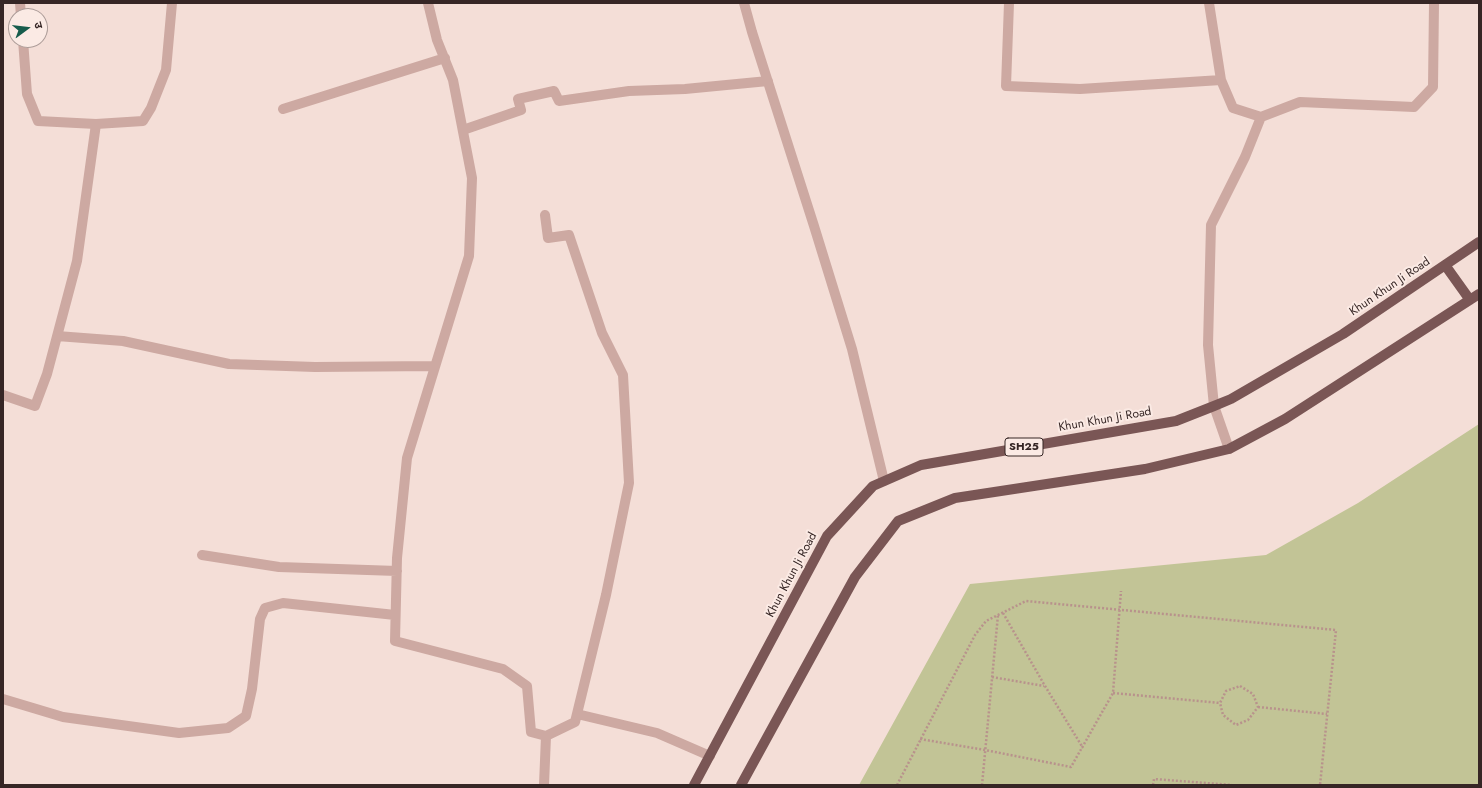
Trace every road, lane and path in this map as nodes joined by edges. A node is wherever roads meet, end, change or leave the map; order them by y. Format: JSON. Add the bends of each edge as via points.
{"nodes":[{"id":1,"x":172,"y":3,"type":"edge"},
{"id":2,"x":428,"y":3,"type":"edge"},
{"id":3,"x":744,"y":3,"type":"edge"},
{"id":4,"x":1009,"y":3,"type":"edge"},
{"id":5,"x":1209,"y":3,"type":"edge"},
{"id":6,"x":1434,"y":3,"type":"edge"},
{"id":7,"x":23,"y":48,"type":"edge"},
{"id":8,"x":445,"y":58,"type":"junction"},
{"id":9,"x":1221,"y":80,"type":"junction"},
{"id":10,"x":768,"y":81,"type":"junction"},
{"id":11,"x":283,"y":109,"type":"dead end"},
{"id":12,"x":1261,"y":117,"type":"junction"},
{"id":13,"x":96,"y":124,"type":"junction"},
{"id":14,"x":463,"y":130,"type":"junction"},
{"id":15,"x":545,"y":215,"type":"dead end"},
{"id":16,"x":1479,"y":242,"type":"edge"},
{"id":17,"x":1445,"y":265,"type":"junction"},
{"id":18,"x":1479,"y":294,"type":"edge"},
{"id":19,"x":1470,"y":300,"type":"junction"},
{"id":20,"x":57,"y":336,"type":"junction"},
{"id":21,"x":435,"y":366,"type":"junction"},
{"id":22,"x":4,"y":398,"type":"edge"},
{"id":23,"x":1214,"y":406,"type":"junction"},
{"id":24,"x":1229,"y":449,"type":"junction"},
{"id":25,"x":884,"y":481,"type":"junction"},
{"id":26,"x":202,"y":555,"type":"dead end"},
{"id":27,"x":396,"y":571,"type":"junction"},
{"id":28,"x":1121,"y":591,"type":"dead end"},
{"id":29,"x":1120,"y":610,"type":"junction"},
{"id":30,"x":1003,"y":613,"type":"junction"},
{"id":31,"x":395,"y":615,"type":"junction"},
{"id":32,"x":998,"y":615,"type":"junction"},
{"id":33,"x":992,"y":677,"type":"junction"},
{"id":34,"x":1044,"y":686,"type":"junction"},
{"id":35,"x":1113,"y":693,"type":"junction"},
{"id":36,"x":3,"y":699,"type":"edge"},
{"id":37,"x":1220,"y":703,"type":"junction"},
{"id":38,"x":1258,"y":707,"type":"junction"},
{"id":39,"x":577,"y":714,"type":"junction"},
{"id":40,"x":1327,"y":714,"type":"junction"},
{"id":41,"x":546,"y":736,"type":"junction"},
{"id":42,"x":920,"y":739,"type":"junction"},
{"id":43,"x":1083,"y":748,"type":"junction"},
{"id":44,"x":985,"y":750,"type":"junction"},
{"id":45,"x":710,"y":756,"type":"junction"},
{"id":46,"x":544,"y":785,"type":"edge"},
{"id":47,"x":694,"y":785,"type":"edge"},
{"id":48,"x":741,"y":785,"type":"edge"},
{"id":49,"x":897,"y":785,"type":"edge"},
{"id":50,"x":982,"y":785,"type":"edge"},
{"id":51,"x":1153,"y":785,"type":"edge"},
{"id":52,"x":1232,"y":785,"type":"edge"},
{"id":53,"x":1320,"y":785,"type":"edge"}],
"edges":[{"from":1,"to":13,"type":"street","via":[[166,70],[143,121]]},
{"from":2,"to":8,"type":"street","via":[[437,40]]},
{"from":3,"to":10,"type":"street"},
{"from":4,"to":9,"type":"street","via":[[1006,86],[1080,89]]},
{"from":5,"to":9,"type":"street"},
{"from":6,"to":12,"type":"street","via":[[1433,87],[1414,107],[1300,102]]},
{"from":7,"to":13,"type":"street","via":[[27,94],[38,121]]},
{"from":8,"to":11,"type":"street"},
{"from":8,"to":14,"type":"street","via":[[453,80]]},
{"from":9,"to":12,"type":"street","via":[[1233,108]]},
{"from":10,"to":14,"type":"street","via":[[629,92],[559,101],[554,91],[518,99],[521,110]]},
{"from":10,"to":25,"type":"street","via":[[852,349]]},
{"from":12,"to":23,"type":"street","via":[[1245,157],[1211,225],[1208,345]]},
{"from":13,"to":20,"type":"street","via":[[77,261]]},
{"from":14,"to":21,"type":"street","via":[[472,178],[469,256]]},
{"from":15,"to":39,"type":"street","via":[[548,238],[569,235],[602,333],[623,375],[629,483],[606,595]]},
{"from":16,"to":17,"type":"main road","name":"Khun Khun Ji Road","number":"SH25"},
{"from":17,"to":19,"type":"main road"},
{"from":17,"to":23,"type":"main road","name":"Khun Khun Ji Road","number":"SH25","via":[[1343,334],[1231,399]]},
{"from":18,"to":19,"type":"main road"},
{"from":19,"to":24,"type":"main road","via":[[1285,419]]},
{"from":20,"to":21,"type":"street","via":[[123,341],[230,364],[315,367]]},
{"from":20,"to":22,"type":"street","via":[[35,406]]},
{"from":21,"to":27,"type":"street","via":[[407,458]]},
{"from":23,"to":24,"type":"street"},
{"from":23,"to":25,"type":"main road","name":"Khun Khun Ji Road","number":"SH25","via":[[1176,421],[921,465]]},
{"from":24,"to":48,"type":"main road","via":[[1145,469],[955,498],[898,522],[855,577]]},
{"from":25,"to":45,"type":"main road","name":"Khun Khun Ji Road","number":"SH25","via":[[874,486],[827,536]]},
{"from":26,"to":27,"type":"street","via":[[279,567]]},
{"from":27,"to":31,"type":"street"},
{"from":28,"to":29,"type":"path"},
{"from":29,"to":30,"type":"path","via":[[1026,601]]},
{"from":29,"to":35,"type":"path"},
{"from":29,"to":40,"type":"path","via":[[1336,630]]},
{"from":30,"to":32,"type":"path"},
{"from":30,"to":34,"type":"path"},
{"from":31,"to":36,"type":"street","via":[[283,603],[265,608],[260,619],[252,690],[246,716],[228,728],[179,733],[63,717]]},
{"from":31,"to":41,"type":"street","via":[[395,641],[503,669],[527,686],[531,732]]},
{"from":32,"to":33,"type":"path"},
{"from":32,"to":42,"type":"path","via":[[986,621],[975,634]]},
{"from":33,"to":34,"type":"path"},
{"from":33,"to":44,"type":"path"},
{"from":34,"to":43,"type":"path"},
{"from":35,"to":37,"type":"path"},
{"from":35,"to":43,"type":"path"},
{"from":37,"to":38,"type":"path","via":[[1226,691],[1240,686],[1253,694]]},
{"from":37,"to":38,"type":"path","via":[[1223,715],[1236,725],[1248,720]]},
{"from":38,"to":40,"type":"path"},
{"from":39,"to":41,"type":"street","via":[[574,722]]},
{"from":39,"to":45,"type":"street","via":[[657,734]]},
{"from":40,"to":53,"type":"path"},
{"from":41,"to":46,"type":"street"},
{"from":42,"to":44,"type":"path"},
{"from":42,"to":49,"type":"path"},
{"from":43,"to":44,"type":"path","via":[[1071,767]]},
{"from":44,"to":50,"type":"path"},
{"from":45,"to":47,"type":"main road","name":"Khun Khun Ji Road","number":"SH25"},
{"from":51,"to":52,"type":"path","via":[[1154,779]]}]}
